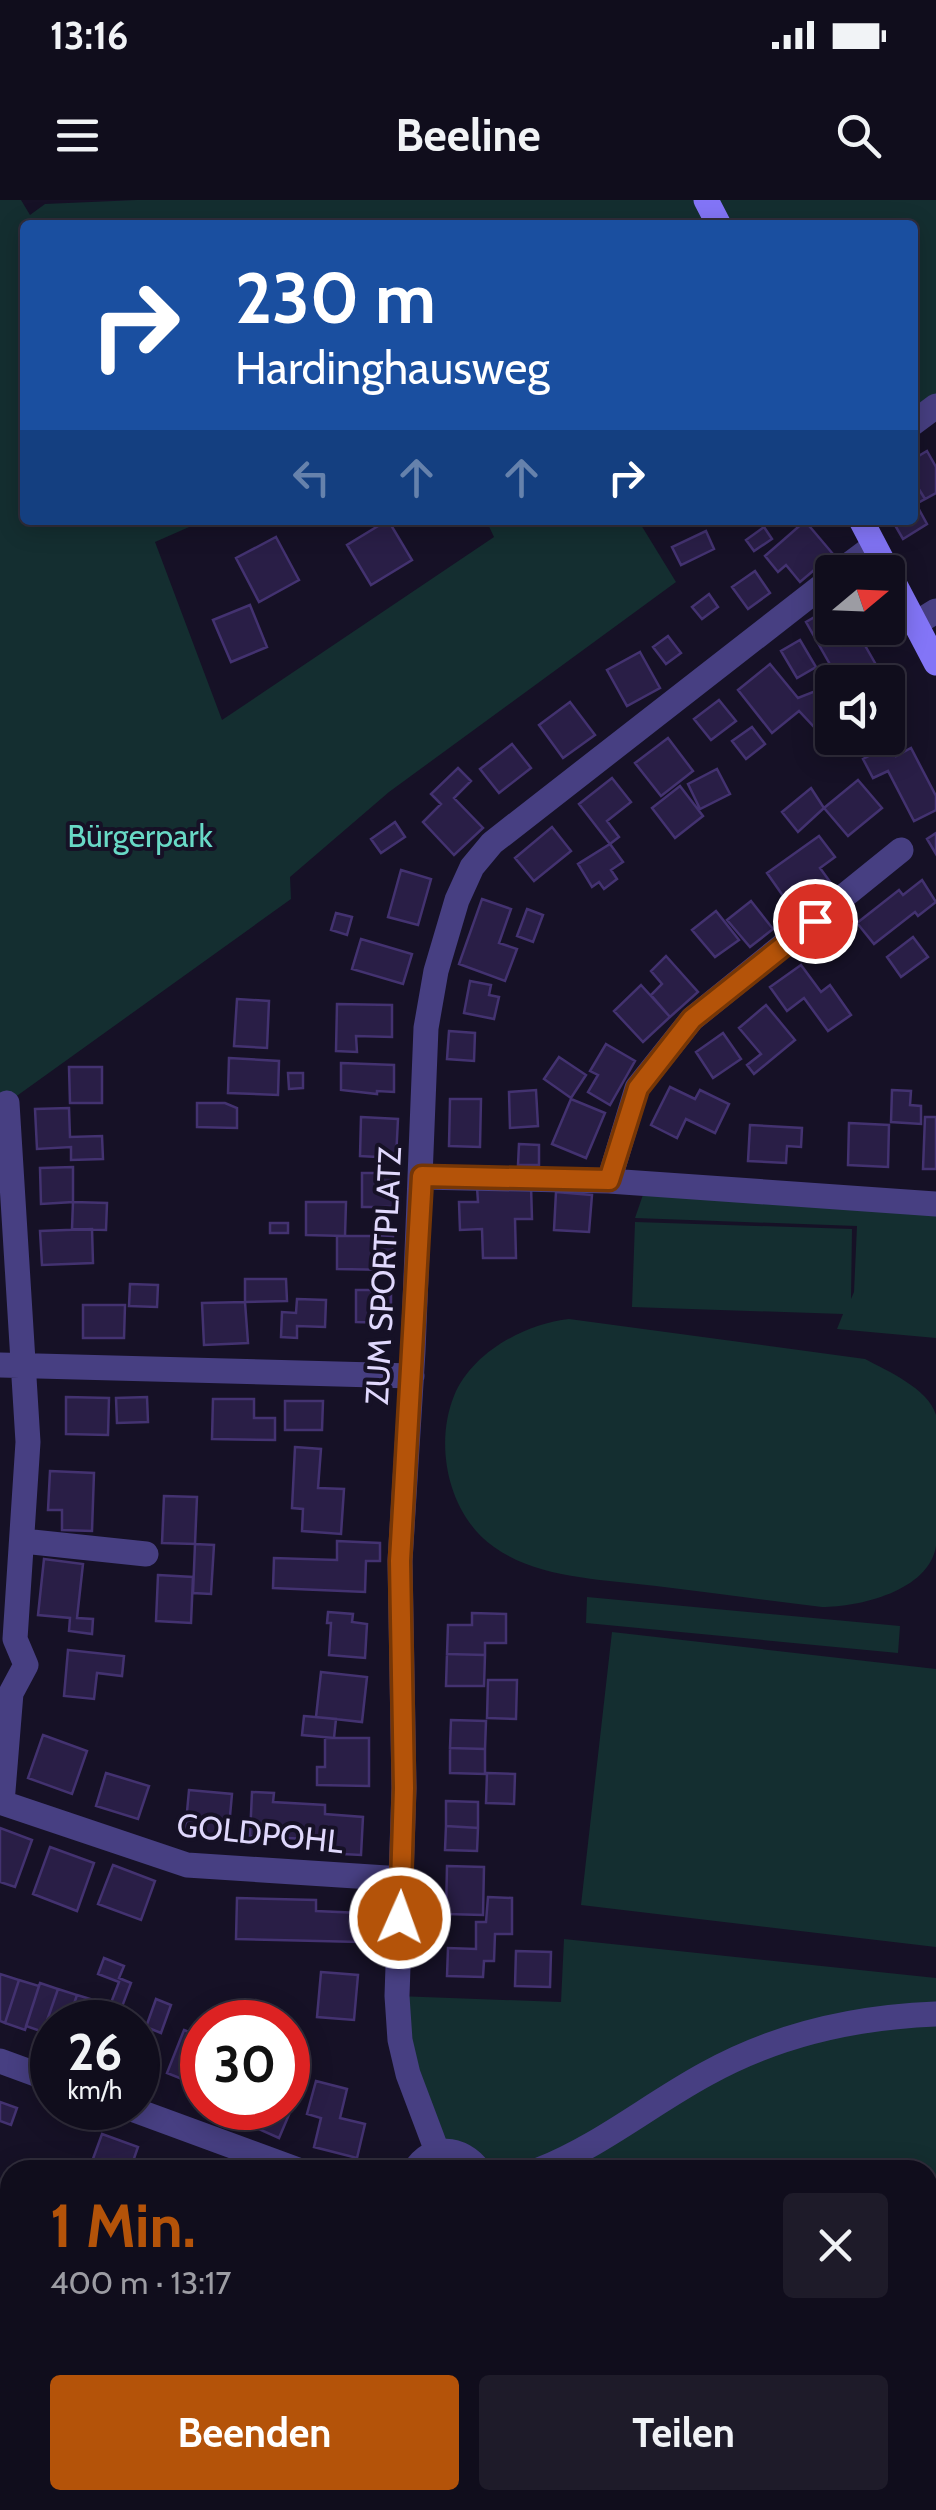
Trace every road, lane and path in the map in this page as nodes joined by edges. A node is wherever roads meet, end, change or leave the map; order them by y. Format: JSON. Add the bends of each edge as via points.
{"nodes":[{"id":1,"x":864,"y":525,"type":"edge"},
{"id":2,"x":874,"y":546,"type":"junction"},
{"id":3,"x":862,"y":555,"type":"edge"},
{"id":4,"x":815,"y":591,"type":"edge"},
{"id":5,"x":925,"y":618,"type":"edge"},
{"id":6,"x":936,"y":664,"type":"edge"},
{"id":7,"x":900,"y":850,"type":"dead end"},
{"id":8,"x":7,"y":1103,"type":"dead end"},
{"id":9,"x":422,"y":1176,"type":"junction"},
{"id":10,"x":609,"y":1180,"type":"junction"},
{"id":11,"x":936,"y":1204,"type":"edge"},
{"id":12,"x":12,"y":1364,"type":"edge"},
{"id":13,"x":412,"y":1376,"type":"junction"},
{"id":14,"x":24,"y":1540,"type":"junction"},
{"id":15,"x":146,"y":1554,"type":"dead end"},
{"id":16,"x":1,"y":1803,"type":"edge"},
{"id":17,"x":402,"y":1879,"type":"junction"},
{"id":18,"x":936,"y":2014,"type":"edge"},
{"id":19,"x":0,"y":2061,"type":"edge"},
{"id":20,"x":30,"y":2072,"type":"edge"},
{"id":21,"x":160,"y":2119,"type":"edge"},
{"id":22,"x":437,"y":2152,"type":"junction"},
{"id":23,"x":271,"y":2160,"type":"edge"},
{"id":24,"x":423,"y":2160,"type":"edge"},
{"id":25,"x":468,"y":2160,"type":"edge"},
{"id":26,"x":561,"y":2160,"type":"edge"}],
"edges":[{"from":1,"to":2,"type":"street"},
{"from":2,"to":3,"type":"street"},
{"from":2,"to":5,"type":"street"},
{"from":4,"to":9,"type":"street","name":"ZUM SPORTPLATZ","via":[[514,823],[472,867],[456,900],[426,1028]]},
{"from":5,"to":6,"type":"street"},
{"from":7,"to":10,"type":"street","via":[[692,1019],[638,1088]]},
{"from":8,"to":12,"type":"street"},
{"from":9,"to":10,"type":"street"},
{"from":9,"to":13,"type":"street","name":"ZUM SPORTPLATZ"},
{"from":10,"to":11,"type":"street"},
{"from":12,"to":13,"type":"street"},
{"from":12,"to":14,"type":"street","via":[[28,1442]]},
{"from":13,"to":17,"type":"street","name":"ZUM SPORTPLATZ","via":[[400,1561]]},
{"from":14,"to":15,"type":"street"},
{"from":14,"to":16,"type":"street","via":[[15,1639],[26,1666],[11,1693]]},
{"from":16,"to":17,"type":"street","name":"GOLDPOHL","via":[[187,1865]]},
{"from":17,"to":22,"type":"street","name":"ZUM SPORTPLATZ","via":[[400,2040]]},
{"from":18,"to":26,"type":"street","via":[[836,2025],[773,2044],[707,2073]]},
{"from":19,"to":20,"type":"street"},
{"from":21,"to":23,"type":"street"},
{"from":22,"to":24,"type":"street"},
{"from":22,"to":25,"type":"street"}]}
